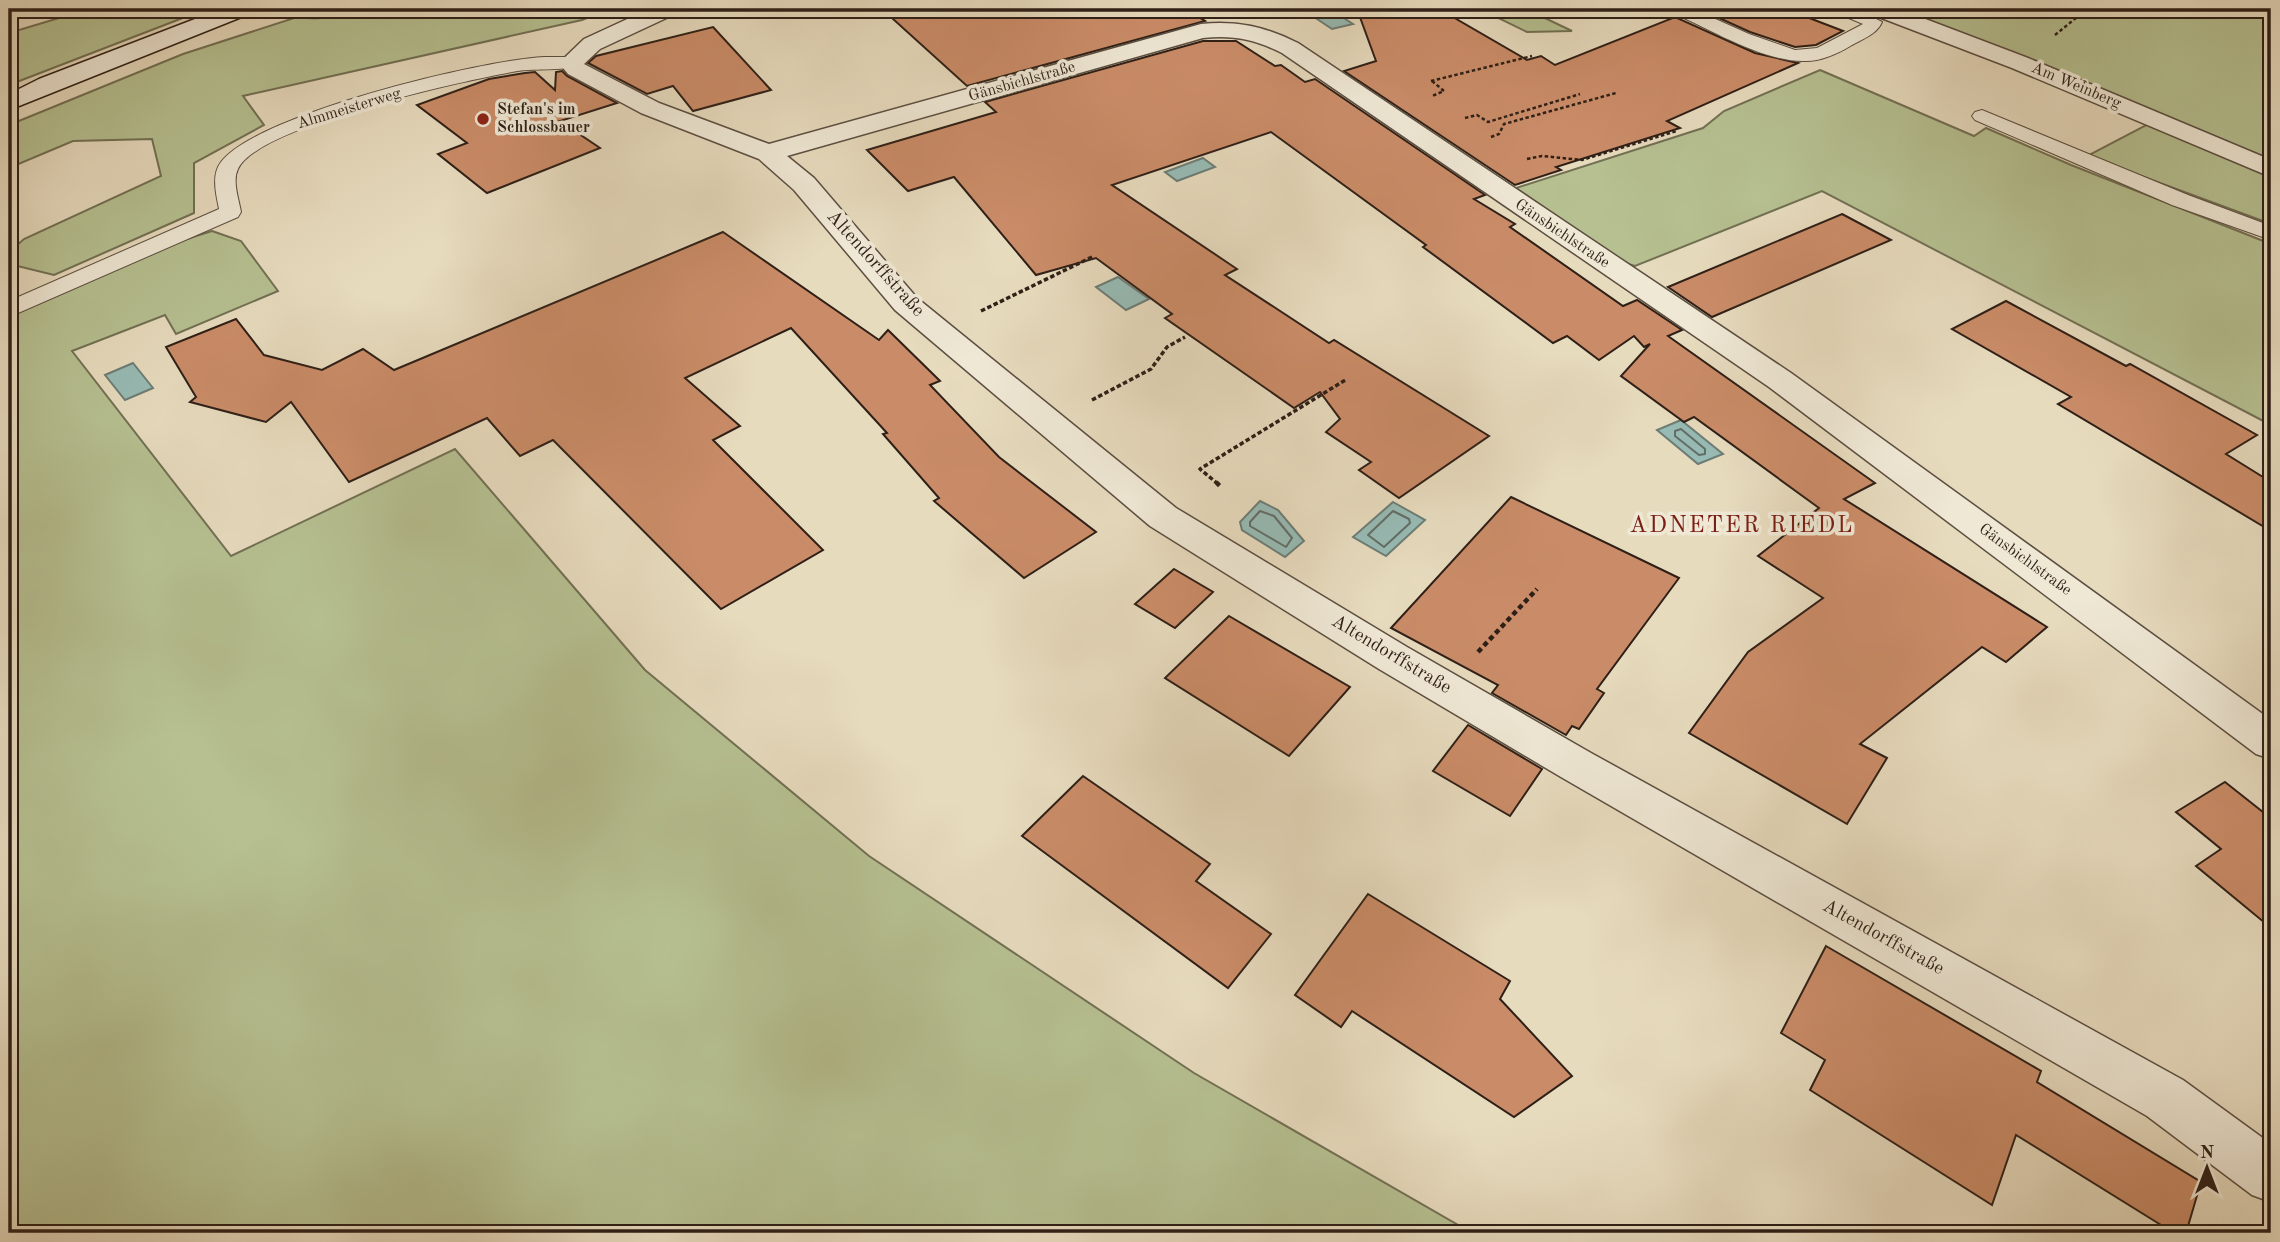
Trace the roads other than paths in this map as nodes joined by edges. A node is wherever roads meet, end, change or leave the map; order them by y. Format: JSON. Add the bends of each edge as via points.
{"nodes":[{"id":1,"x":241,"y":9,"type":"edge"},
{"id":2,"x":289,"y":9,"type":"edge"},
{"id":3,"x":341,"y":9,"type":"edge"},
{"id":4,"x":667,"y":9,"type":"edge"},
{"id":5,"x":1679,"y":9,"type":"edge"},
{"id":6,"x":1843,"y":9,"type":"edge"},
{"id":7,"x":1879,"y":9,"type":"edge"},
{"id":8,"x":571,"y":63,"type":"junction"},
{"id":9,"x":9,"y":103,"type":"edge"},
{"id":10,"x":1982,"y":116,"type":"dead end"},
{"id":11,"x":768,"y":153,"type":"junction"},
{"id":12,"x":2271,"y":169,"type":"edge"},
{"id":13,"x":2271,"y":233,"type":"edge"},
{"id":14,"x":9,"y":310,"type":"edge"},
{"id":15,"x":2271,"y":742,"type":"edge"},
{"id":16,"x":2271,"y":1176,"type":"edge"}],
"edges":[{"from":1,"to":9,"type":"street"},
{"from":2,"to":3,"type":"street"},
{"from":4,"to":8,"type":"street","via":[[592,44]]},
{"from":5,"to":6,"type":"lane","via":[[1778,51],[1804,57],[1871,27],[1872,22]]},
{"from":7,"to":12,"type":"street","name":"Am Weinberg"},
{"from":8,"to":11,"type":"street","name":"Altendorffstraße","via":[[650,108]]},
{"from":8,"to":14,"type":"lane","name":"Almmeisterweg","via":[[520,64],[467,75],[331,111],[281,131],[230,164],[226,176],[230,212]]},
{"from":10,"to":13,"type":"lane","via":[[2180,200]]},
{"from":11,"to":15,"type":"street","name":"Gänsbichlstraße","via":[[1201,31],[1228,28],[1259,33],[1290,48],[1780,380]]},
{"from":11,"to":16,"type":"street","name":"Altendorffstraße","via":[[804,184],[906,304],[1163,517],[1576,765],[2165,1097]]}]}
